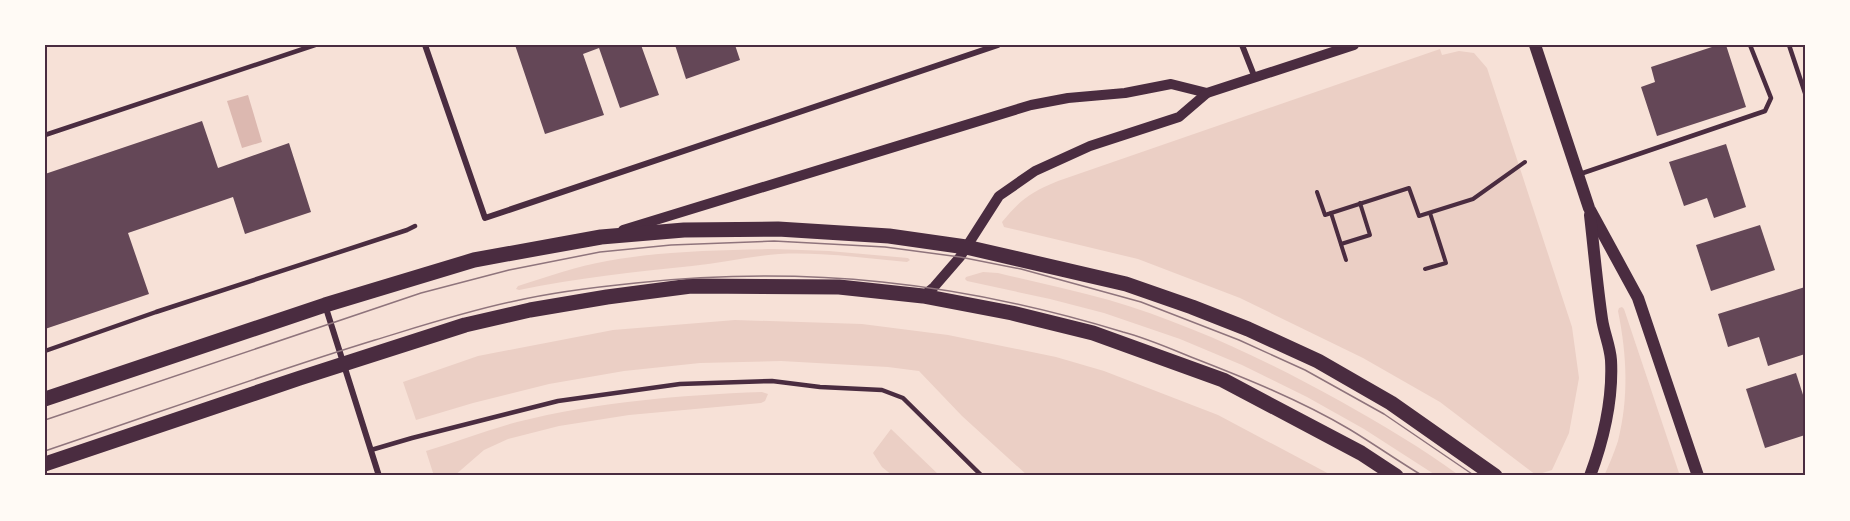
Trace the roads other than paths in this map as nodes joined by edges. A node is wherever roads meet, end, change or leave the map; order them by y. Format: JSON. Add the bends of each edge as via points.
{"nodes":[{"id":1,"x":315,"y":45,"type":"edge"},
{"id":2,"x":425,"y":45,"type":"edge"},
{"id":3,"x":999,"y":45,"type":"edge"},
{"id":4,"x":1242,"y":45,"type":"edge"},
{"id":5,"x":1354,"y":45,"type":"edge"},
{"id":6,"x":1535,"y":45,"type":"edge"},
{"id":7,"x":1750,"y":45,"type":"edge"},
{"id":8,"x":1789,"y":45,"type":"edge"},
{"id":9,"x":1255,"y":78,"type":"junction"},
{"id":10,"x":1207,"y":93,"type":"junction"},
{"id":11,"x":1805,"y":93,"type":"edge"},
{"id":12,"x":45,"y":135,"type":"edge"},
{"id":13,"x":1578,"y":175,"type":"junction"},
{"id":14,"x":1589,"y":208,"type":"junction"},
{"id":15,"x":415,"y":226,"type":"dead end"},
{"id":16,"x":601,"y":237,"type":"junction"},
{"id":17,"x":966,"y":247,"type":"junction"},
{"id":18,"x":923,"y":296,"type":"junction"},
{"id":19,"x":325,"y":305,"type":"junction"},
{"id":20,"x":45,"y":351,"type":"edge"},
{"id":21,"x":343,"y":365,"type":"junction"},
{"id":22,"x":45,"y":399,"type":"edge"},
{"id":23,"x":371,"y":450,"type":"junction"},
{"id":24,"x":45,"y":464,"type":"edge"},
{"id":25,"x":380,"y":476,"type":"edge"},
{"id":26,"x":982,"y":476,"type":"edge"},
{"id":27,"x":1396,"y":476,"type":"edge"},
{"id":28,"x":1496,"y":476,"type":"edge"},
{"id":29,"x":1590,"y":476,"type":"edge"},
{"id":30,"x":1698,"y":476,"type":"edge"}],
"edges":[{"from":1,"to":12,"type":"lane"},
{"from":2,"to":3,"type":"street","via":[[484,218]]},
{"from":4,"to":9,"type":"street"},
{"from":5,"to":9,"type":"street"},
{"from":6,"to":13,"type":"main road"},
{"from":7,"to":13,"type":"lane","via":[[1771,98],[1766,111]]},
{"from":8,"to":11,"type":"lane"},
{"from":9,"to":10,"type":"street"},
{"from":10,"to":16,"type":"street","via":[[1171,84],[1031,105]]},
{"from":10,"to":17,"type":"street","via":[[1179,117],[1090,146],[1035,171],[999,196]]},
{"from":13,"to":14,"type":"main road"},
{"from":14,"to":29,"type":"main road","via":[[1611,358],[1607,413]]},
{"from":14,"to":30,"type":"main road","via":[[1638,298]]},
{"from":15,"to":20,"type":"lane"},
{"from":16,"to":17,"type":"main road","via":[[684,230],[778,229],[889,236]]},
{"from":16,"to":19,"type":"main road","via":[[474,260]]},
{"from":17,"to":18,"type":"street"},
{"from":17,"to":28,"type":"main road","via":[[1126,284],[1248,329],[1318,361],[1390,403]]},
{"from":18,"to":21,"type":"main road","via":[[839,287],[691,286],[530,310],[465,325]]},
{"from":18,"to":27,"type":"main road","via":[[1093,333],[1223,380],[1361,453]]},
{"from":19,"to":21,"type":"street"},
{"from":19,"to":22,"type":"main road"},
{"from":21,"to":23,"type":"street"},
{"from":21,"to":24,"type":"main road"},
{"from":23,"to":25,"type":"street"},
{"from":23,"to":26,"type":"lane","via":[[558,400],[680,384],[772,381],[882,390],[903,398]]}]}
